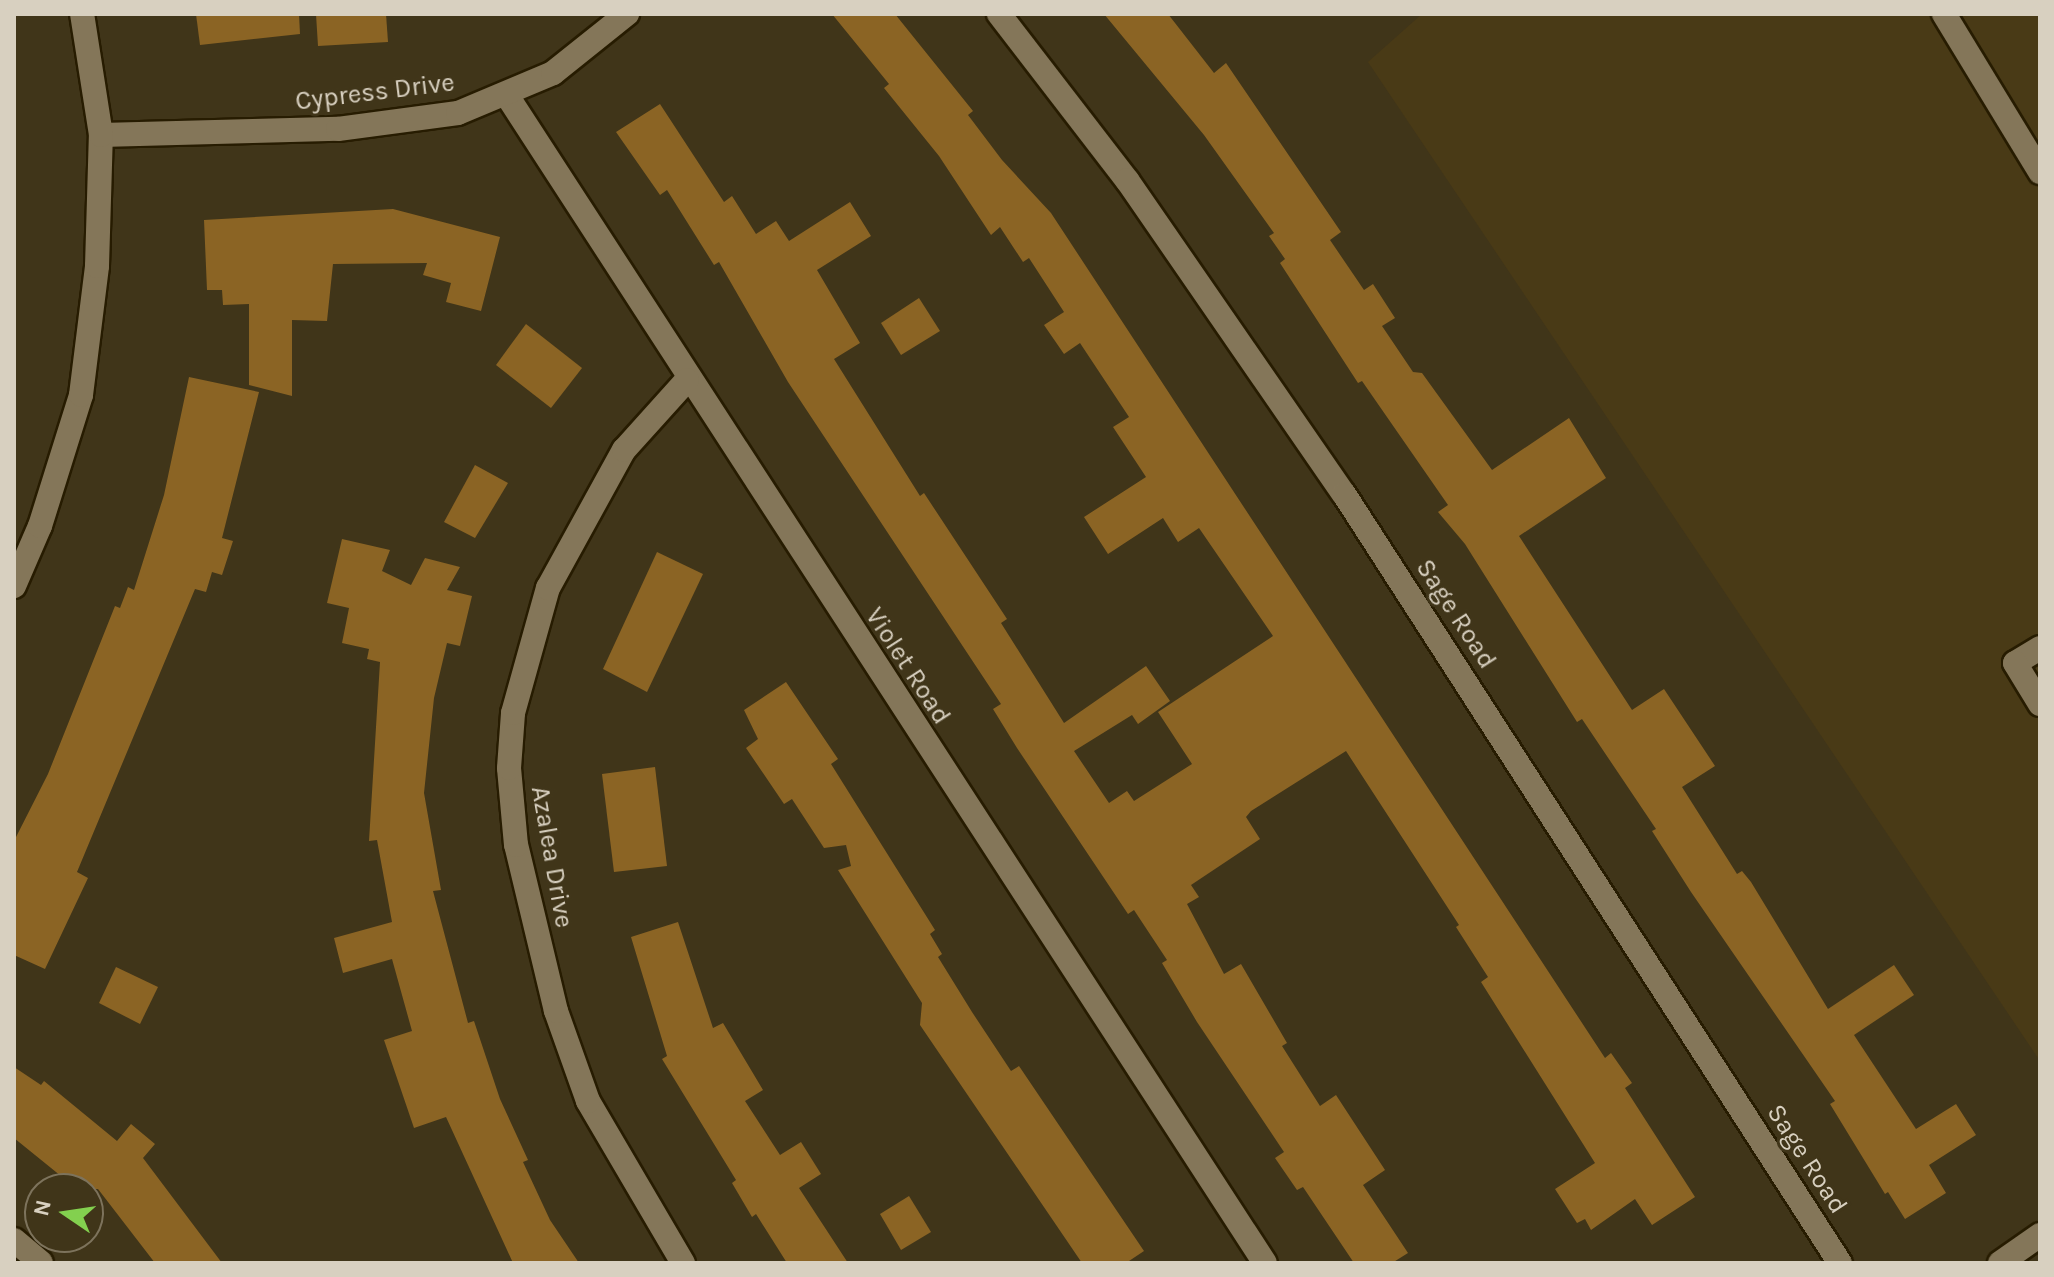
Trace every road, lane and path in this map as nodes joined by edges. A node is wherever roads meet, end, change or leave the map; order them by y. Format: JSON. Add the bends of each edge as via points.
{"nodes":[{"id":1,"x":82,"y":14,"type":"edge"},
{"id":2,"x":627,"y":14,"type":"edge"},
{"id":3,"x":999,"y":14,"type":"edge"},
{"id":4,"x":1944,"y":14,"type":"edge"},
{"id":5,"x":508,"y":97,"type":"junction"},
{"id":6,"x":101,"y":135,"type":"junction"},
{"id":7,"x":2040,"y":172,"type":"edge"},
{"id":8,"x":687,"y":380,"type":"junction"},
{"id":9,"x":14,"y":586,"type":"edge"},
{"id":10,"x":2040,"y":648,"type":"edge"},
{"id":11,"x":2040,"y":704,"type":"edge"},
{"id":12,"x":2040,"y":1235,"type":"edge"},
{"id":13,"x":14,"y":1240,"type":"edge"},
{"id":14,"x":41,"y":1263,"type":"edge"},
{"id":15,"x":683,"y":1263,"type":"edge"},
{"id":16,"x":1265,"y":1263,"type":"edge"},
{"id":17,"x":1840,"y":1263,"type":"edge"},
{"id":18,"x":2000,"y":1263,"type":"edge"}],
"edges":[{"from":1,"to":6,"type":"street"},
{"from":2,"to":5,"type":"street","name":"Cypress Drive","via":[[553,73]]},
{"from":3,"to":17,"type":"street","name":"Sage Road","via":[[1127,180],[1344,494]]},
{"from":4,"to":7,"type":"street"},
{"from":5,"to":6,"type":"street","name":"Cypress Drive","via":[[458,113],[338,129]]},
{"from":5,"to":8,"type":"street","name":"Violet Road"},
{"from":6,"to":9,"type":"street","via":[[97,266],[81,395],[40,526]]},
{"from":8,"to":15,"type":"street","name":"Azalea Drive","via":[[624,450],[548,588],[513,713],[509,768],[516,845],[556,1011],[588,1101]]},
{"from":8,"to":16,"type":"street","name":"Violet Road"},
{"from":10,"to":11,"type":"street","via":[[2015,663]]},
{"from":12,"to":18,"type":"street"},
{"from":13,"to":14,"type":"street"}]}
